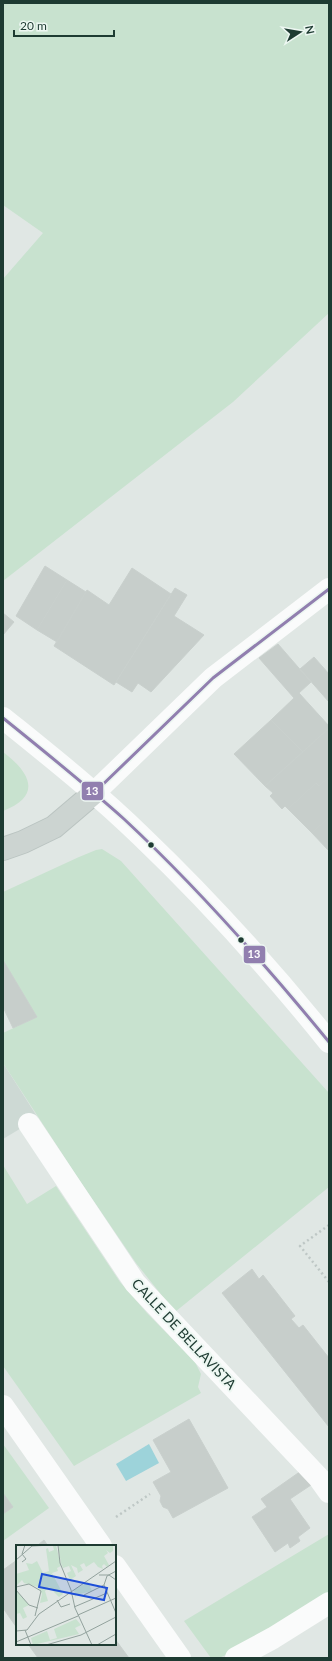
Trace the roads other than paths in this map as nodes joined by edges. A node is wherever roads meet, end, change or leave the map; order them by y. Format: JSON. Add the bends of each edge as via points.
{"nodes":[{"id":1,"x":329,"y":589,"type":"edge"},
{"id":2,"x":3,"y":718,"type":"edge"},
{"id":3,"x":94,"y":793,"type":"junction"},
{"id":4,"x":3,"y":849,"type":"edge"},
{"id":5,"x":329,"y":1042,"type":"edge"},
{"id":6,"x":29,"y":1124,"type":"dead end"},
{"id":7,"x":3,"y":1406,"type":"edge"},
{"id":8,"x":329,"y":1492,"type":"edge"},
{"id":9,"x":100,"y":1545,"type":"edge"},
{"id":10,"x":116,"y":1567,"type":"edge"},
{"id":11,"x":329,"y":1603,"type":"edge"},
{"id":12,"x":180,"y":1658,"type":"edge"},
{"id":13,"x":236,"y":1658,"type":"edge"}],
"edges":[{"from":1,"to":3,"type":"street","via":[[213,678]]},
{"from":2,"to":3,"type":"street"},
{"from":3,"to":4,"type":"main road","via":[[54,827]]},
{"from":3,"to":5,"type":"street","via":[[141,836],[215,911],[293,997]]},
{"from":6,"to":8,"type":"street","name":"CALLE DE BELLAVISTA","via":[[135,1283],[314,1472]]},
{"from":7,"to":9,"type":"street"},
{"from":10,"to":12,"type":"street"},
{"from":11,"to":13,"type":"street"}]}
